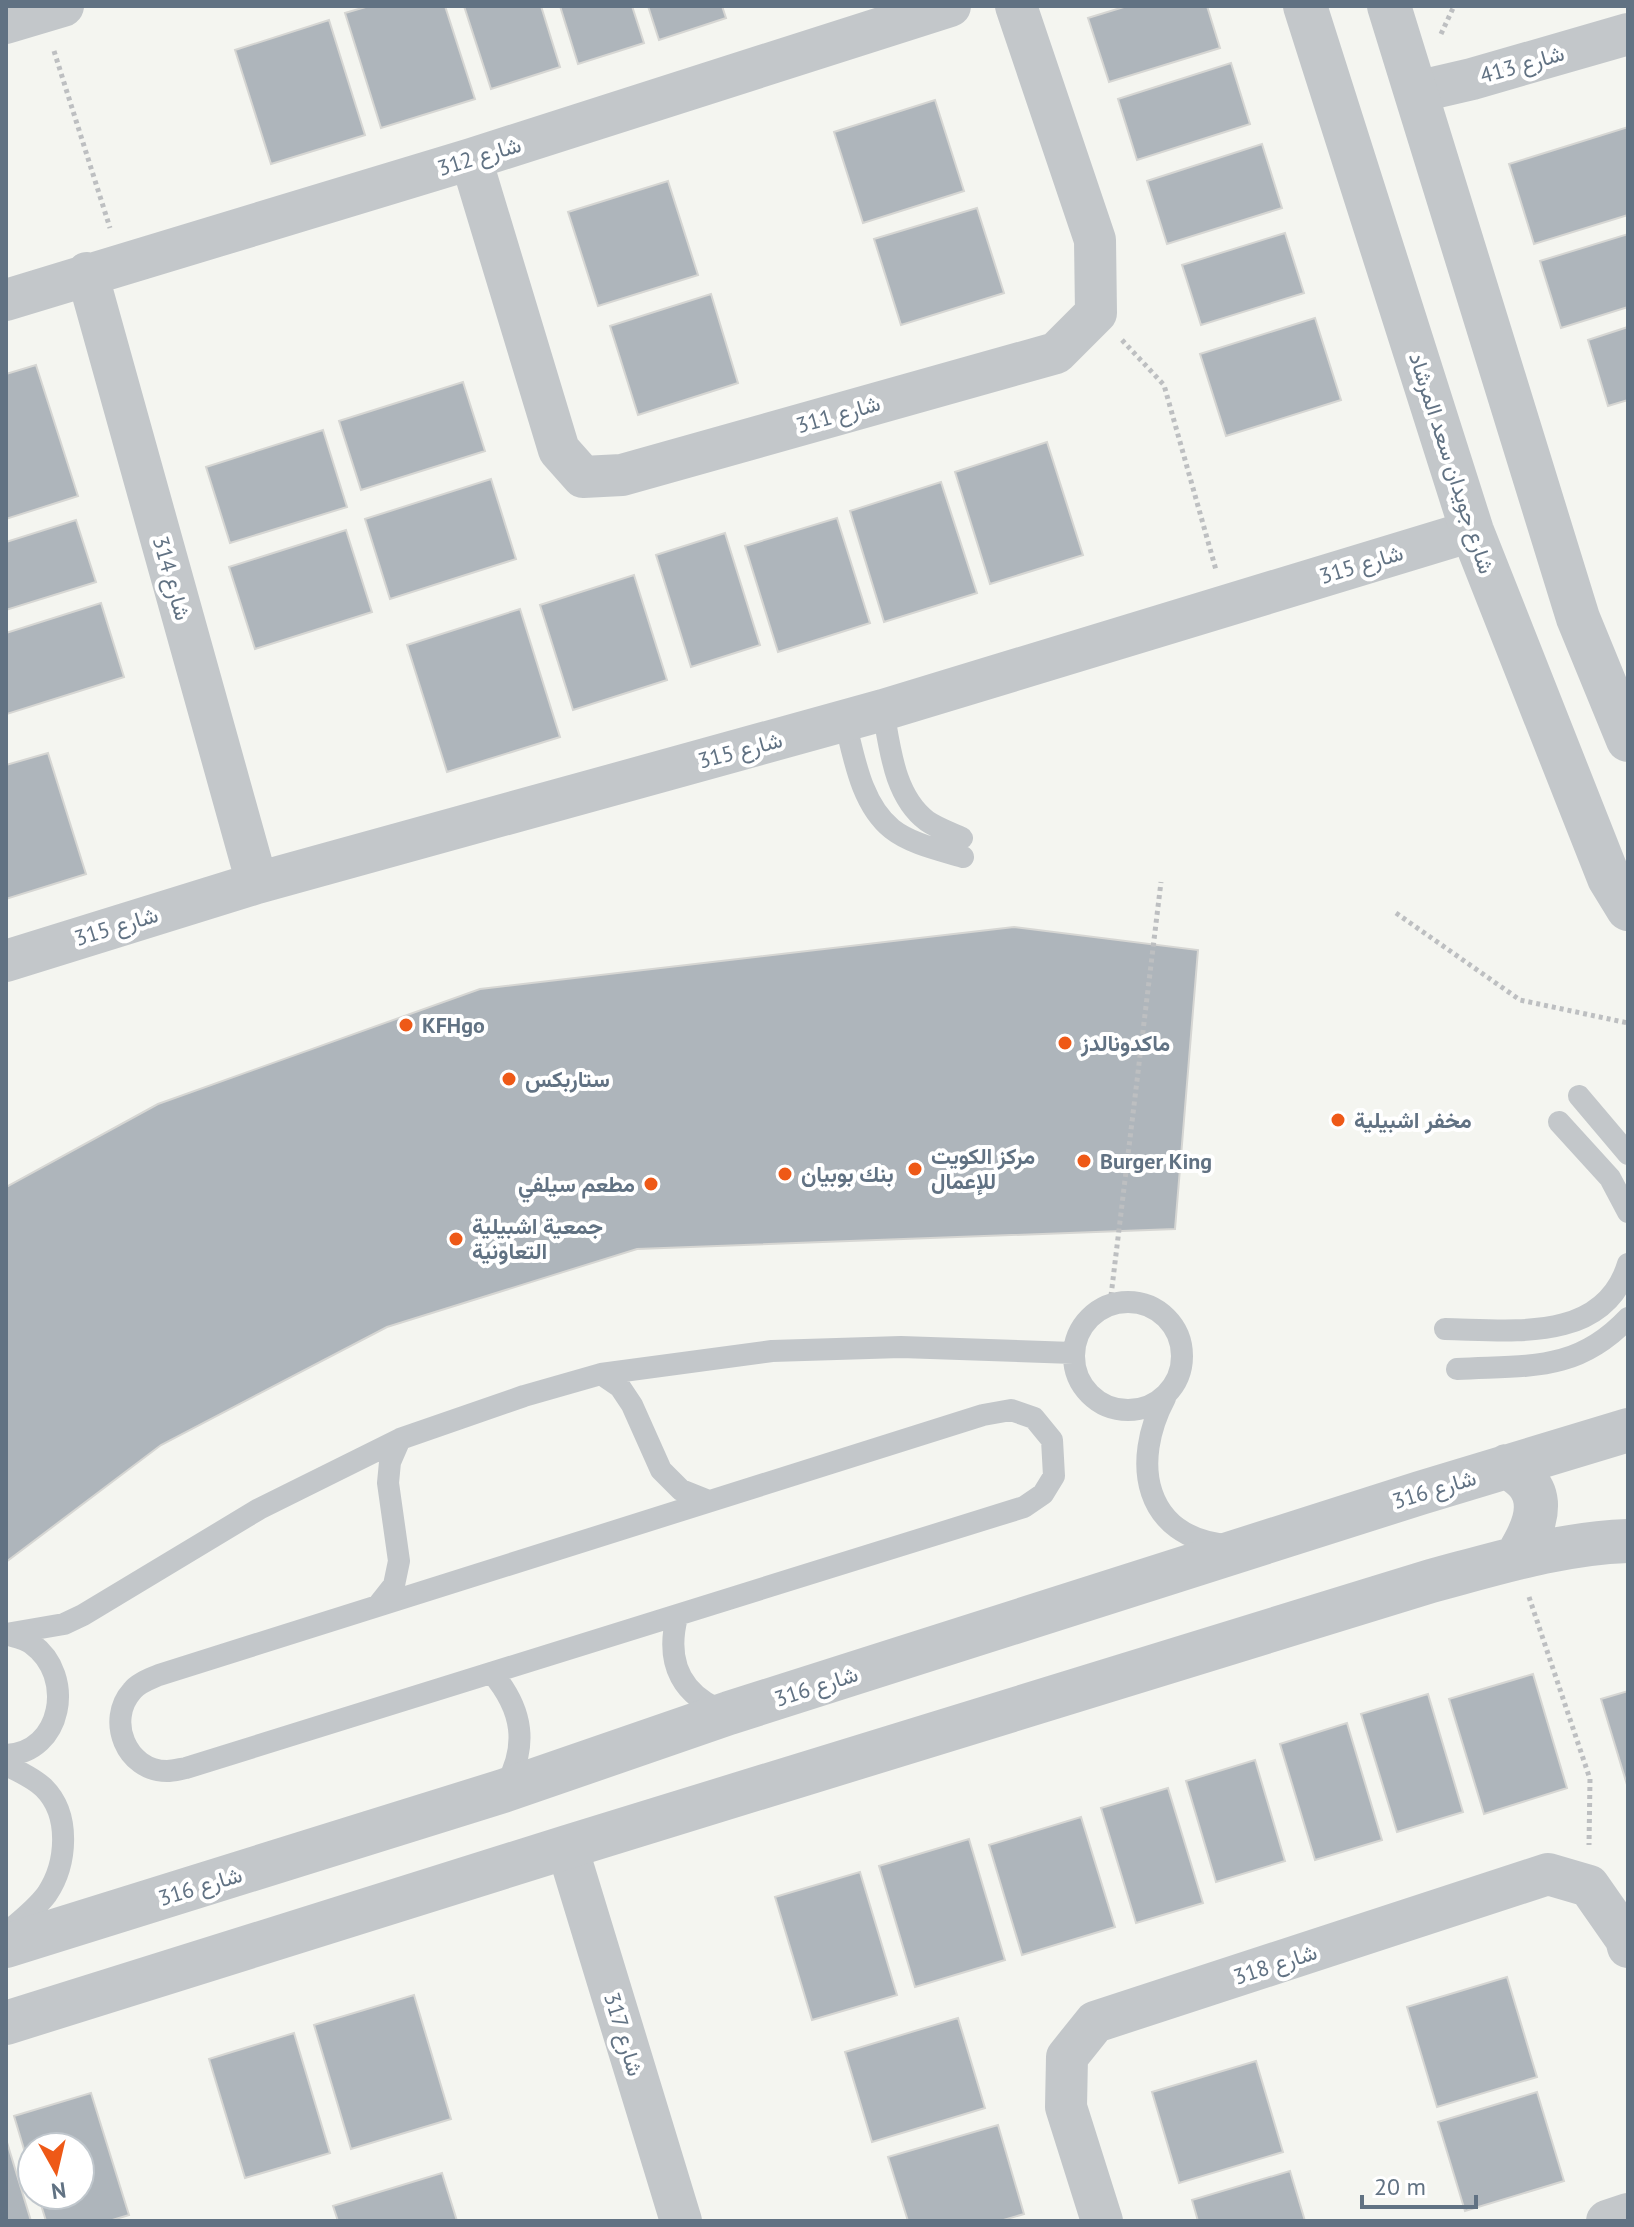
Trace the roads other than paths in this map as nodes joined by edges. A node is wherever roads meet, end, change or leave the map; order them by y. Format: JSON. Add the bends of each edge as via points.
{"nodes":[{"id":1,"x":950,"y":6,"type":"edge"},
{"id":2,"x":1016,"y":6,"type":"edge"},
{"id":3,"x":1305,"y":6,"type":"edge"},
{"id":4,"x":1389,"y":6,"type":"edge"},
{"id":5,"x":1628,"y":34,"type":"edge"},
{"id":6,"x":1416,"y":92,"type":"junction"},
{"id":7,"x":471,"y":159,"type":"junction"},
{"id":8,"x":104,"y":268,"type":"junction"},
{"id":9,"x":6,"y":300,"type":"edge"},
{"id":10,"x":1472,"y":531,"type":"junction"},
{"id":11,"x":864,"y":715,"type":"junction"},
{"id":12,"x":1628,"y":740,"type":"edge"},
{"id":13,"x":257,"y":883,"type":"junction"},
{"id":14,"x":1628,"y":909,"type":"edge"},
{"id":15,"x":6,"y":961,"type":"edge"},
{"id":16,"x":1579,"y":1096,"type":"dead end"},
{"id":17,"x":1559,"y":1122,"type":"dead end"},
{"id":18,"x":1628,"y":1154,"type":"edge"},
{"id":19,"x":1628,"y":1212,"type":"edge"},
{"id":20,"x":1628,"y":1264,"type":"edge"},
{"id":21,"x":1628,"y":1318,"type":"edge"},
{"id":22,"x":1445,"y":1329,"type":"dead end"},
{"id":23,"x":1073,"y":1353,"type":"junction"},
{"id":24,"x":1457,"y":1369,"type":"dead end"},
{"id":25,"x":601,"y":1374,"type":"junction"},
{"id":26,"x":1165,"y":1398,"type":"junction"},
{"id":27,"x":1628,"y":1430,"type":"edge"},
{"id":28,"x":400,"y":1439,"type":"junction"},
{"id":29,"x":1507,"y":1466,"type":"junction"},
{"id":30,"x":706,"y":1500,"type":"junction"},
{"id":31,"x":1628,"y":1541,"type":"edge"},
{"id":32,"x":1252,"y":1547,"type":"junction"},
{"id":33,"x":1516,"y":1558,"type":"junction"},
{"id":34,"x":379,"y":1604,"type":"junction"},
{"id":35,"x":677,"y":1617,"type":"junction"},
{"id":36,"x":7,"y":1634,"type":"edge"},
{"id":37,"x":492,"y":1673,"type":"junction"},
{"id":38,"x":729,"y":1713,"type":"junction"},
{"id":39,"x":6,"y":1755,"type":"edge"},
{"id":40,"x":6,"y":1765,"type":"edge"},
{"id":41,"x":503,"y":1791,"type":"junction"},
{"id":42,"x":567,"y":1847,"type":"junction"},
{"id":43,"x":6,"y":1933,"type":"edge"},
{"id":44,"x":6,"y":1946,"type":"edge"},
{"id":45,"x":1628,"y":1947,"type":"edge"},
{"id":46,"x":6,"y":2023,"type":"edge"},
{"id":47,"x":1628,"y":2214,"type":"edge"},
{"id":48,"x":681,"y":2221,"type":"edge"},
{"id":49,"x":1102,"y":2221,"type":"edge"},
{"id":50,"x":1607,"y":2221,"type":"edge"}],
"edges":[{"from":1,"to":7,"type":"street","name":"شارع 312"},
{"from":2,"to":7,"type":"street","name":"شارع 311","via":[[1095,240],[1096,313],[1056,353],[622,475],[583,477],[559,450]]},
{"from":3,"to":10,"type":"street","name":"شارع جويدان سعد المرشاد"},
{"from":4,"to":6,"type":"street"},
{"from":5,"to":6,"type":"street","name":"شارع 413"},
{"from":6,"to":12,"type":"street","via":[[1578,618]]},
{"from":7,"to":8,"type":"street","name":"شارع 312"},
{"from":8,"to":9,"type":"street","name":"شارع 312"},
{"from":8,"to":13,"type":"street","name":"شارع 314"},
{"from":10,"to":11,"type":"street","name":"شارع 315"},
{"from":10,"to":14,"type":"street","name":"شارع جويدان سعد المرشاد","via":[[1609,878]]},
{"from":11,"to":11,"type":"lane","via":[[907,799],[963,847],[927,846],[893,829],[871,805],[857,767]]},
{"from":11,"to":13,"type":"street","name":"شارع 315"},
{"from":13,"to":15,"type":"street","name":"شارع 315"},
{"from":16,"to":18,"type":"lane"},
{"from":17,"to":19,"type":"lane","via":[[1610,1178]]},
{"from":20,"to":22,"type":"lane","via":[[1613,1294],[1563,1326]]},
{"from":21,"to":24,"type":"lane","via":[[1609,1338],[1570,1359]]},
{"from":23,"to":25,"type":"lane","via":[[901,1347],[772,1351]]},
{"from":23,"to":26,"type":"lane","via":[[1076,1374],[1087,1393],[1104,1406],[1135,1410]]},
{"from":23,"to":26,"type":"lane","via":[[1079,1332],[1110,1304],[1132,1301],[1153,1307],[1181,1338],[1184,1360]]},
{"from":25,"to":28,"type":"lane"},
{"from":25,"to":30,"type":"lane","via":[[620,1387],[632,1405],[661,1470],[681,1490]]},
{"from":26,"to":32,"type":"lane","via":[[1146,1450],[1154,1500],[1167,1520],[1191,1538]]},
{"from":27,"to":29,"type":"street","name":"شارع 316"},
{"from":28,"to":34,"type":"lane","via":[[388,1483],[399,1561],[394,1585]]},
{"from":28,"to":36,"type":"lane","via":[[259,1509],[83,1615],[64,1624]]},
{"from":29,"to":32,"type":"street","name":"شارع 316"},
{"from":29,"to":33,"type":"street","via":[[1529,1483],[1536,1505],[1532,1533]]},
{"from":30,"to":34,"type":"lane"},
{"from":30,"to":35,"type":"lane","via":[[1011,1410],[1034,1418],[1052,1440],[1054,1476],[1043,1494],[1024,1507]]},
{"from":31,"to":33,"type":"street"},
{"from":32,"to":38,"type":"street","name":"شارع 316"},
{"from":33,"to":42,"type":"street"},
{"from":34,"to":37,"type":"lane","via":[[159,1675],[134,1688],[123,1703],[119,1728],[124,1744],[137,1761],[164,1771],[186,1768]]},
{"from":35,"to":37,"type":"lane"},
{"from":35,"to":38,"type":"lane","via":[[672,1637],[681,1677],[693,1694]]},
{"from":36,"to":39,"type":"lane","via":[[30,1642],[48,1659],[58,1680],[59,1704],[51,1727],[35,1744]]},
{"from":37,"to":41,"type":"lane","via":[[511,1699],[520,1730],[514,1772]]},
{"from":38,"to":41,"type":"street","name":"شارع 316"},
{"from":40,"to":43,"type":"lane","via":[[45,1788],[58,1811],[64,1840],[59,1870],[47,1894]]},
{"from":41,"to":44,"type":"street","name":"شارع 316"},
{"from":42,"to":46,"type":"street"},
{"from":42,"to":48,"type":"street","name":"شارع 317"},
{"from":45,"to":49,"type":"street","name":"شارع 318","via":[[1589,1886],[1548,1874],[1095,2022],[1067,2057],[1066,2107]]},
{"from":47,"to":50,"type":"street"}]}
